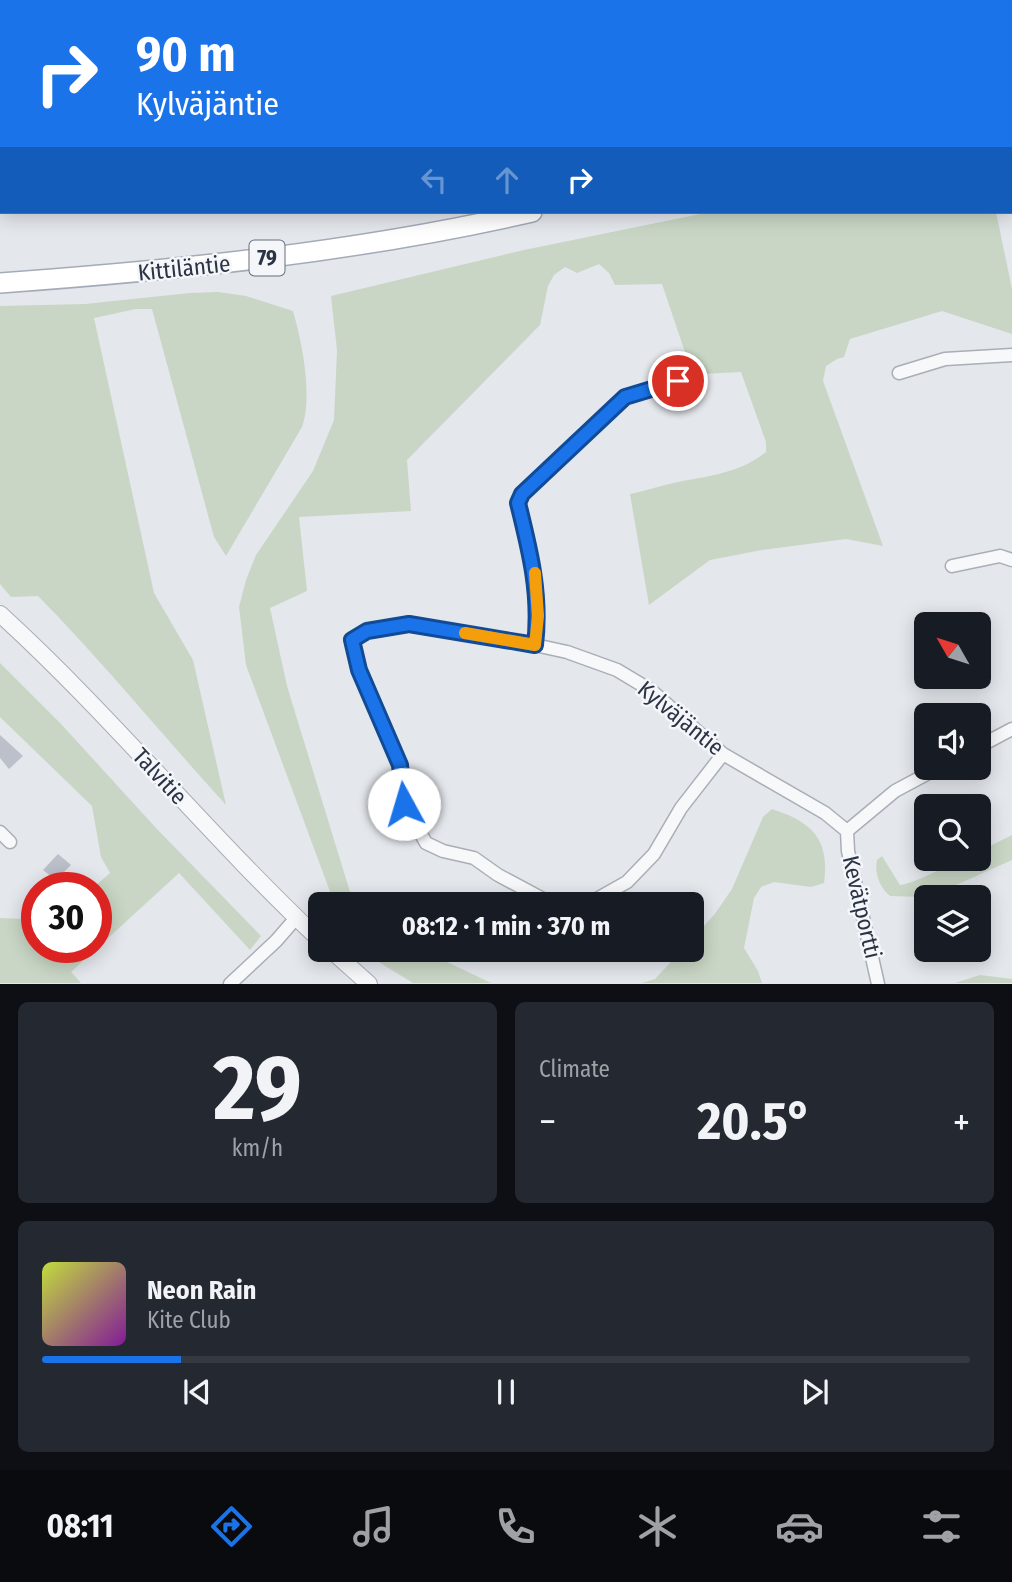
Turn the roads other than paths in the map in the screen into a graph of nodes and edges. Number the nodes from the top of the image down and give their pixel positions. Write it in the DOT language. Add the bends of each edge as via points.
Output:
graph roads {
  1 [pos="522,214"];
  2 [pos="0,283"];
  3 [pos="1012,355"];
  4 [pos="899,373"];
  5 [pos="678,381"];
  6 [pos="1012,560"];
  7 [pos="952,566"];
  8 [pos="0,614"];
  9 [pos="535,645"];
  10 [pos="1012,729"];
  11 [pos="991,740"];
  12 [pos="723,754"];
  13 [pos="915,780"];
  14 [pos="848,831"];
  15 [pos="0,832"];
  16 [pos="10,842"];
  17 [pos="296,918"];
  18 [pos="308,929"];
  19 [pos="344,962"];
  20 [pos="230,984"];
  21 [pos="369,984"];
  22 [pos="878,984"];
  1 -- 2 [label="main road, Kittiläntie / 79" via="271,258"];
  3 -- 4 [label="street" via="945,359"];
  5 -- 9 [label="street" via="625,397 522,494 518,503 535,569"];
  6 -- 7 [label="street" via="1000,556"];
  8 -- 17 [label="street, Talvitie" via="96,707"];
  9 -- 12 [label="street, Kylväjäntie" via="617,670 652,691"];
  9 -- 12 [label="street, Kylväjäntie" via="409,624 367,631 352,640 359,670 400,765 404,804 426,843 474,858 545,900 589,904 626,882 654,854 681,808"];
  10 -- 11 [label="street"];
  12 -- 14 [label="street, Kylväjäntie"];
  13 -- 14 [label="street"];
  14 -- 22 [label="street, Kevätportti" via="848,851"];
  15 -- 16 [label="street"];
  17 -- 18 [label="street, Talvitie"];
  17 -- 20 [label="street"];
  19 -- 21 [label="street"];
}
